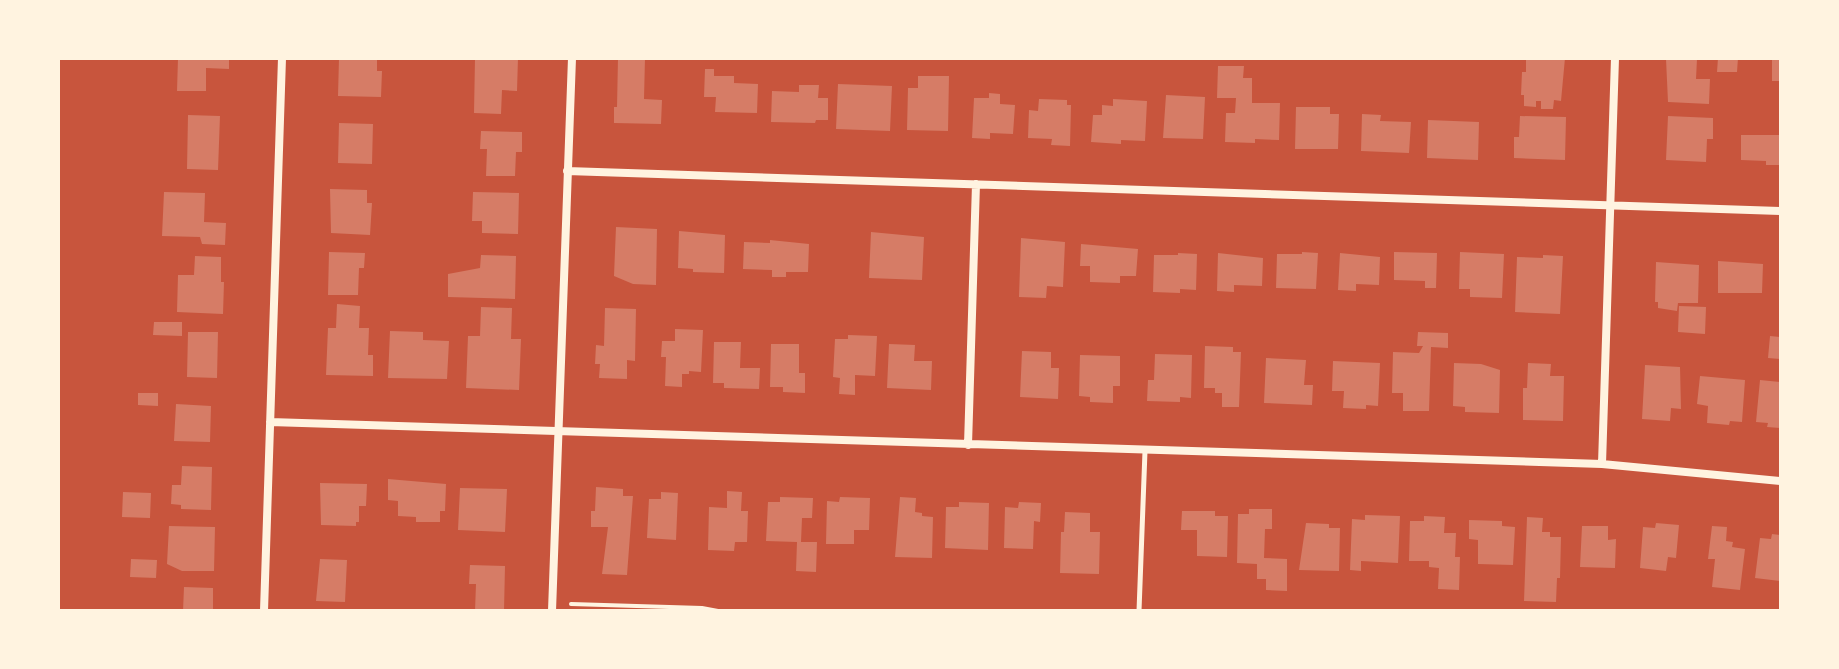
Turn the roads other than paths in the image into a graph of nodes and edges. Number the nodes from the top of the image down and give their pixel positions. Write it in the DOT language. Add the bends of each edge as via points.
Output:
graph roads {
  1 [pos="282,58"];
  2 [pos="572,58"];
  3 [pos="1615,58"];
  4 [pos="567,171"];
  5 [pos="976,184"];
  6 [pos="1610,205"];
  7 [pos="1781,211"];
  8 [pos="270,422"];
  9 [pos="558,431"];
  10 [pos="968,445"];
  11 [pos="1145,451"];
  12 [pos="1602,464"];
  13 [pos="1781,481"];
  14 [pos="264,611"];
  15 [pos="552,611"];
  16 [pos="1139,611"];
  1 -- 8 [label="street"];
  2 -- 4 [label="street"];
  3 -- 6 [label="street"];
  4 -- 5 [label="street"];
  4 -- 9 [label="street"];
  5 -- 6 [label="street"];
  5 -- 10 [label="street"];
  6 -- 7 [label="street"];
  6 -- 12 [label="street"];
  8 -- 9 [label="street"];
  8 -- 14 [label="street"];
  9 -- 10 [label="street"];
  9 -- 15 [label="street"];
  10 -- 11 [label="street"];
  11 -- 12 [label="street"];
  11 -- 16 [label="lane"];
  12 -- 13 [label="street"];
}
